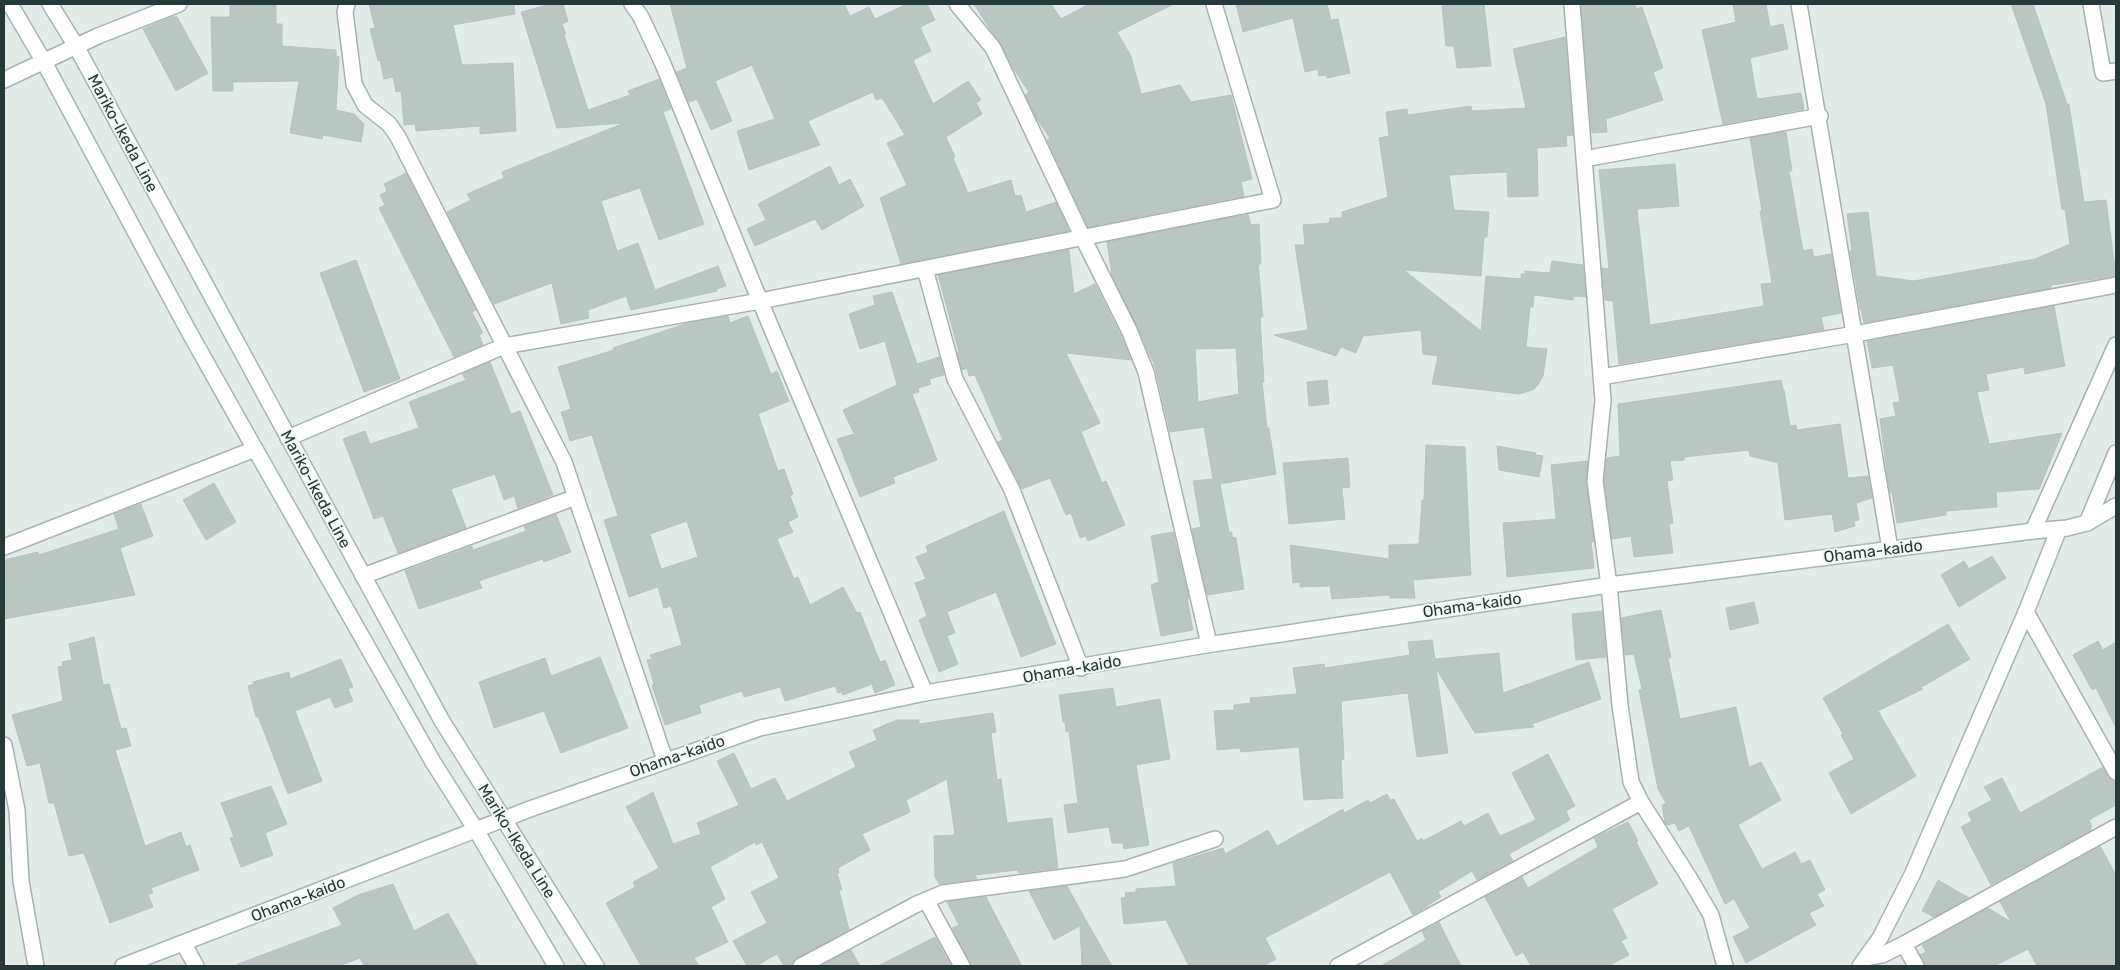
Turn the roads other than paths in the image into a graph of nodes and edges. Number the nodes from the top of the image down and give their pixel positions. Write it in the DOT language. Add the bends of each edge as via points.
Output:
graph roads {
  1 [pos="10,4"];
  2 [pos="50,4"];
  3 [pos="179,4"];
  4 [pos="347,4"];
  5 [pos="632,4"];
  6 [pos="957,4"];
  7 [pos="1214,4"];
  8 [pos="1572,4"];
  9 [pos="1799,4"];
  10 [pos="2091,4"];
  11 [pos="76,46"];
  12 [pos="44,62"];
  13 [pos="2116,71"];
  14 [pos="4,80"];
  15 [pos="1820,116"];
  16 [pos="1584,159"];
  17 [pos="1083,238"];
  18 [pos="925,269"];
  19 [pos="2116,285"];
  20 [pos="760,301"];
  21 [pos="1855,334"];
  22 [pos="2116,345"];
  23 [pos="504,346"];
  24 [pos="1601,378"];
  25 [pos="288,438"];
  26 [pos="255,449"];
  27 [pos="2116,453"];
  28 [pos="576,496"];
  29 [pos="2116,506"];
  30 [pos="2087,523"];
  31 [pos="2059,529"];
  32 [pos="2033,531"];
  33 [pos="4,547"];
  34 [pos="1890,549"];
  35 [pos="363,576"];
  36 [pos="1609,585"];
  37 [pos="2026,612"];
  38 [pos="1209,644"];
  39 [pos="1081,668"];
  40 [pos="925,693"];
  41 [pos="4,745"];
  42 [pos="665,760"];
  43 [pos="2116,772"];
  44 [pos="1640,802"];
  45 [pos="503,819"];
  46 [pos="2116,827"];
  47 [pos="476,830"];
  48 [pos="1215,839"];
  49 [pos="926,900"];
  50 [pos="184,944"];
  51 [pos="1904,944"];
  52 [pos="1863,962"];
  53 [pos="36,966"];
  54 [pos="123,966"];
  55 [pos="196,966"];
  56 [pos="556,966"];
  57 [pos="596,966"];
  58 [pos="801,966"];
  59 [pos="962,966"];
  60 [pos="1338,966"];
  61 [pos="1725,966"];
  62 [pos="1916,966"];
  1 -- 12 [label="street, Mariko-Ikeda Line"];
  2 -- 11 [label="street, Mariko-Ikeda Line"];
  3 -- 11 [label="street"];
  4 -- 23 [label="street" via="345,12 354,84 365,105 389,124 398,137"];
  5 -- 20 [label="street" via="663,64"];
  6 -- 17 [label="street" via="993,48"];
  7 -- 17 [label="street" via="1273,200"];
  8 -- 16 [label="street"];
  9 -- 15 [label="street"];
  10 -- 13 [label="street" via="2103,73"];
  11 -- 12 [label="street"];
  11 -- 25 [label="street, Mariko-Ikeda Line"];
  12 -- 14 [label="street"];
  12 -- 26 [label="street, Mariko-Ikeda Line"];
  15 -- 16 [label="street"];
  15 -- 21 [label="street"];
  16 -- 24 [label="street"];
  17 -- 18 [label="street"];
  17 -- 38 [label="street" via="1146,372"];
  18 -- 20 [label="street"];
  18 -- 39 [label="street" via="955,378 1012,490"];
  19 -- 21 [label="street"];
  20 -- 23 [label="street"];
  20 -- 40 [label="street"];
  21 -- 24 [label="street"];
  21 -- 34 [label="street"];
  22 -- 32 [label="street"];
  23 -- 25 [label="street"];
  23 -- 28 [label="street" via="564,462"];
  24 -- 36 [label="street" via="1603,400 1595,481"];
  25 -- 35 [label="street, Mariko-Ikeda Line"];
  26 -- 33 [label="street"];
  26 -- 47 [label="street, Mariko-Ikeda Line" via="433,762"];
  27 -- 30 [label="street"];
  28 -- 35 [label="street"];
  28 -- 42 [label="street"];
  29 -- 30 [label="street, Ohama-kaido"];
  30 -- 31 [label="street, Ohama-kaido"];
  31 -- 32 [label="street, Ohama-kaido"];
  31 -- 37 [label="street"];
  32 -- 34 [label="street, Ohama-kaido"];
  34 -- 36 [label="street, Ohama-kaido"];
  35 -- 45 [label="street, Mariko-Ikeda Line" via="442,721"];
  36 -- 38 [label="street, Ohama-kaido"];
  36 -- 44 [label="street" via="1625,743 1631,782"];
  37 -- 43 [label="street"];
  37 -- 52 [label="street" via="1903,893 1880,938"];
  38 -- 39 [label="street, Ohama-kaido"];
  39 -- 40 [label="street, Ohama-kaido"];
  40 -- 42 [label="street, Ohama-kaido" via="760,728"];
  41 -- 53 [label="street" via="17,810 21,881"];
  42 -- 45 [label="street, Ohama-kaido"];
  44 -- 60 [label="street"];
  44 -- 61 [label="street" via="1711,915"];
  45 -- 47 [label="street, Ohama-kaido"];
  45 -- 57 [label="street, Mariko-Ikeda Line"];
  46 -- 51 [label="street"];
  47 -- 50 [label="street, Ohama-kaido"];
  47 -- 56 [label="street, Mariko-Ikeda Line"];
  48 -- 49 [label="street" via="1125,869 943,892"];
  49 -- 58 [label="street"];
  49 -- 59 [label="street"];
  50 -- 54 [label="street, Ohama-kaido"];
  50 -- 55 [label="street"];
  51 -- 52 [label="street"];
  51 -- 62 [label="street"];
}
